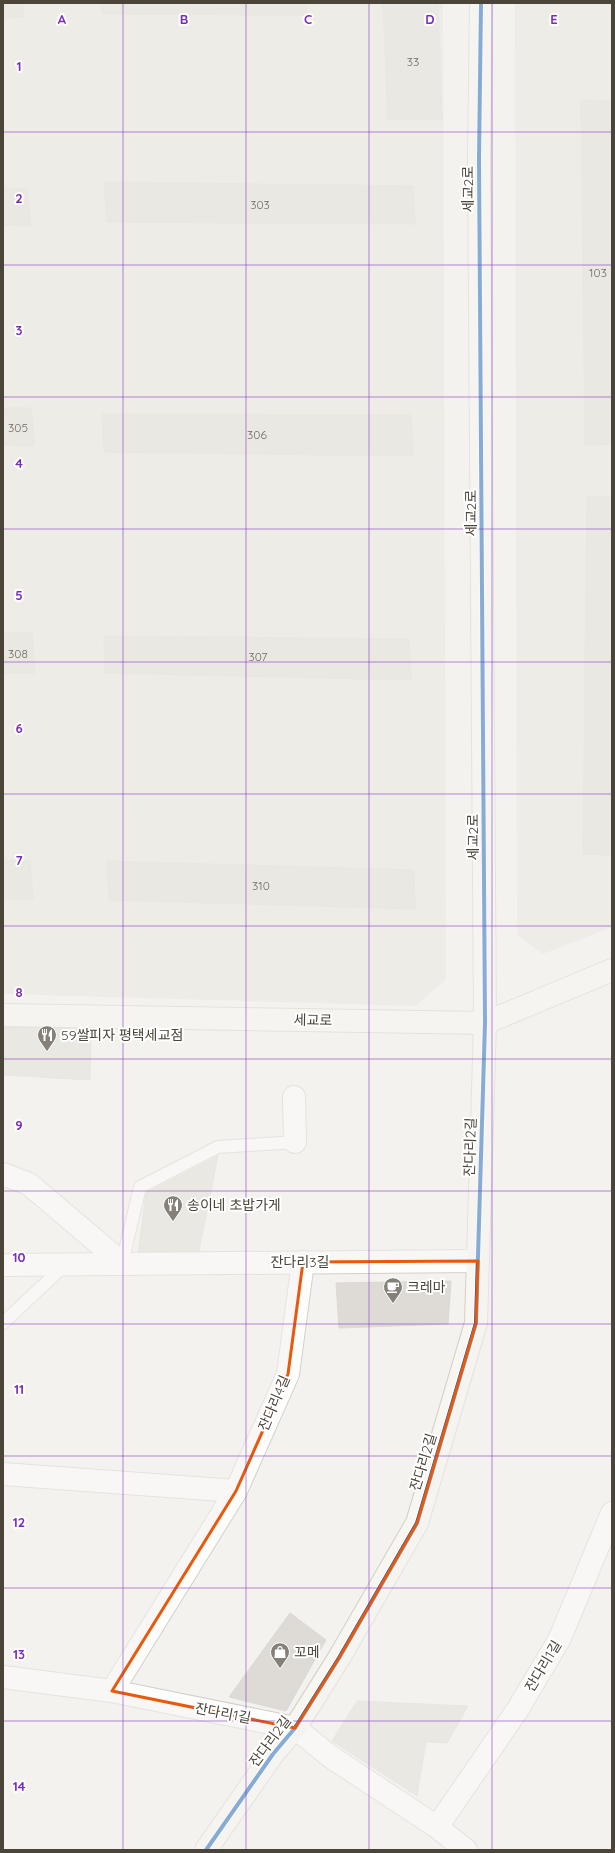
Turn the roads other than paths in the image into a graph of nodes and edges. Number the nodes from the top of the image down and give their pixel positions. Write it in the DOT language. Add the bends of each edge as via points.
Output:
graph roads {
  1 [pos="480,3"];
  2 [pos="612,970"];
  3 [pos="3,1015"];
  4 [pos="485,1023"];
  5 [pos="294,1097"];
  6 [pos="296,1142"];
  7 [pos="3,1174"];
  8 [pos="478,1261"];
  9 [pos="303,1262"];
  10 [pos="122,1263"];
  11 [pos="66,1264"];
  12 [pos="3,1265"];
  13 [pos="3,1323"];
  14 [pos="3,1474"];
  15 [pos="236,1491"];
  16 [pos="612,1513"];
  17 [pos="3,1677"];
  18 [pos="112,1691"];
  19 [pos="295,1728"];
  20 [pos="437,1827"];
  21 [pos="206,1850"];
  22 [pos="466,1850"];
  1 -- 4 [label="street, 세교2로"];
  2 -- 4 [label="street, 세교로"];
  3 -- 4 [label="street, 세교로"];
  4 -- 8 [label="street, 잔다리2길"];
  5 -- 6 [label="street"];
  6 -- 10 [label="lane" via="218,1147 140,1187"];
  7 -- 10 [label="street" via="29,1184"];
  8 -- 9 [label="street, 잔다리3길"];
  8 -- 19 [label="street, 잔다리2길" via="476,1324 416,1523 339,1658"];
  9 -- 10 [label="street, 잔다리3길"];
  9 -- 15 [label="street, 잔다리4길" via="288,1374"];
  10 -- 11 [label="street, 잔다리3길"];
  11 -- 12 [label="street, 잔다리3길"];
  11 -- 13 [label="lane"];
  14 -- 15 [label="street"];
  15 -- 18 [label="street, 잔다리4길"];
  16 -- 20 [label="street, 잔다리1길" via="560,1638 518,1708"];
  17 -- 18 [label="street, 잔다리1길"];
  18 -- 19 [label="street, 잔다리1길"];
  19 -- 20 [label="street, 잔다리1길" via="331,1757"];
  19 -- 21 [label="street, 잔다리2길" via="272,1754"];
  20 -- 22 [label="street, 잔다리1길"];
}
